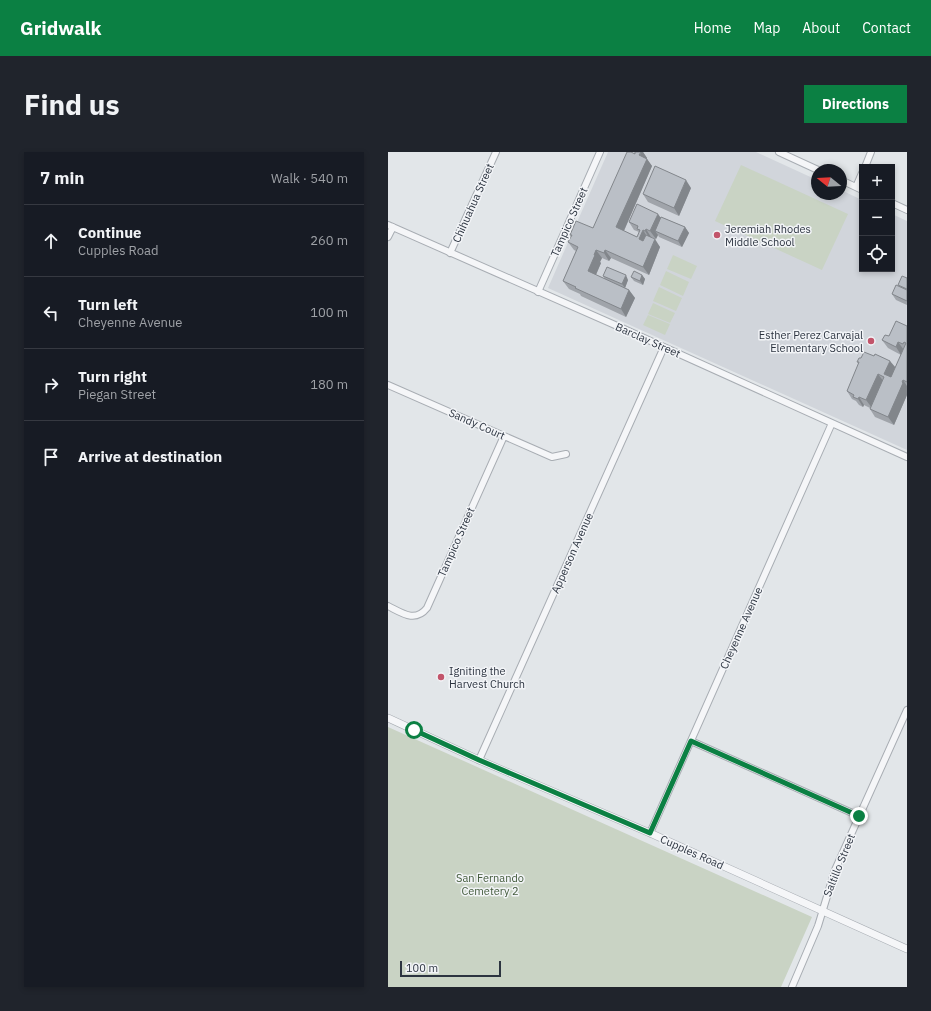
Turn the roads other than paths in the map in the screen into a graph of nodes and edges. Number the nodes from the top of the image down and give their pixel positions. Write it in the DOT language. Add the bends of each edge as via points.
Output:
graph roads {
  1 [pos="496,152"];
  2 [pos="600,152"];
  3 [pos="780,152"];
  4 [pos="871,152"];
  5 [pos="866,164"];
  6 [pos="811,167"];
  7 [pos="847,183"];
  8 [pos="859,188"];
  9 [pos="895,204"];
  10 [pos="907,210"];
  11 [pos="391,226"];
  12 [pos="388,237"];
  13 [pos="450,253"];
  14 [pos="538,292"];
  15 [pos="664,347"];
  16 [pos="388,385"];
  17 [pos="832,423"];
  18 [pos="504,436"];
  19 [pos="566,454"];
  20 [pos="907,457"];
  21 [pos="388,606"];
  22 [pos="907,710"];
  23 [pos="388,718"];
  24 [pos="691,741"];
  25 [pos="479,760"];
  26 [pos="859,816"];
  27 [pos="650,833"];
  28 [pos="822,910"];
  29 [pos="907,949"];
  30 [pos="792,987"];
  1 -- 13 [label="street, Chihuahua Street"];
  2 -- 14 [label="street, Tampico Street"];
  3 -- 6 [label="street"];
  4 -- 5 [label="street"];
  7 -- 8 [label="street"];
  9 -- 10 [label="street"];
  11 -- 12 [label="street"];
  11 -- 13 [label="street, Barclay Street"];
  13 -- 14 [label="street, Barclay Street"];
  14 -- 15 [label="street, Barclay Street"];
  15 -- 17 [label="street, Barclay Street"];
  15 -- 25 [label="street, Apperson Avenue"];
  16 -- 18 [label="street, Sandy Court"];
  17 -- 20 [label="street, Barclay Street"];
  17 -- 24 [label="street, Cheyenne Avenue"];
  18 -- 19 [label="street, Sandy Court" via="552,457"];
  18 -- 21 [label="street, Tampico Street" via="427,608 414,616"];
  22 -- 26 [label="street, Saltillo Street"];
  23 -- 25 [label="street, Cupples Road"];
  24 -- 26 [label="street"];
  24 -- 27 [label="street, Cheyenne Avenue"];
  25 -- 27 [label="street, Cupples Road"];
  26 -- 28 [label="street, Saltillo Street" via="835,870"];
  27 -- 28 [label="street, Cupples Road"];
  28 -- 29 [label="street, Cupples Road"];
  28 -- 30 [label="street, Saltillo Street" via="811,944"];
}
